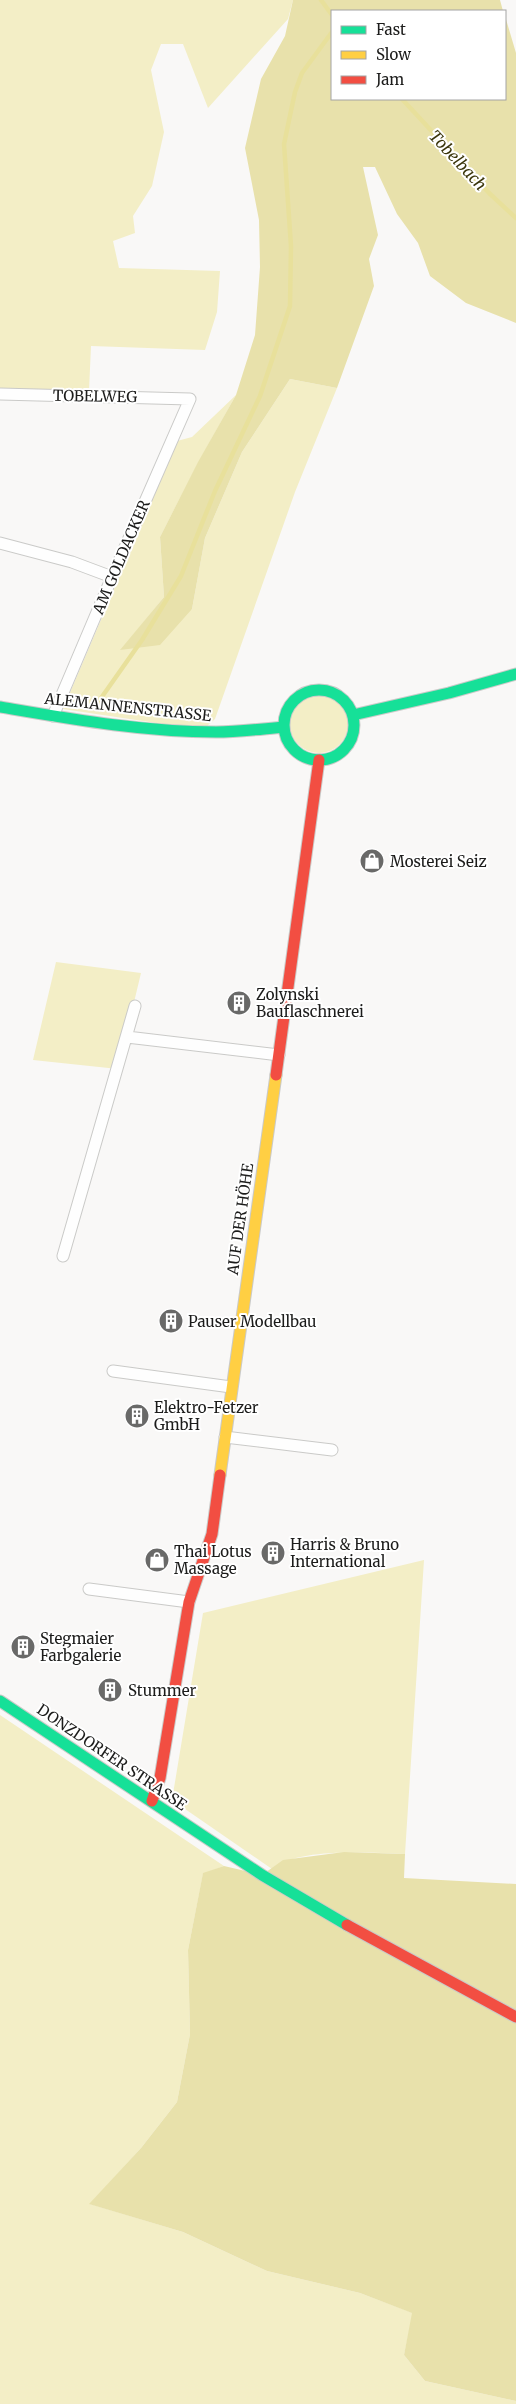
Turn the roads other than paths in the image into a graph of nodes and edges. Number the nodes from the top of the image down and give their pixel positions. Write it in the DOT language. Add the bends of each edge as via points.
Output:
graph roads {
  1 [pos="0,394"];
  2 [pos="190,399"];
  3 [pos="0,543"];
  4 [pos="112,576"];
  5 [pos="516,674"];
  6 [pos="0,707"];
  7 [pos="353,715"];
  8 [pos="53,716"];
  9 [pos="284,726"];
  10 [pos="319,760"];
  11 [pos="135,1006"];
  12 [pos="127,1036"];
  13 [pos="279,1055"];
  14 [pos="63,1256"];
  15 [pos="113,1371"];
  16 [pos="231,1387"];
  17 [pos="225,1437"];
  18 [pos="332,1450"];
  19 [pos="89,1589"];
  20 [pos="189,1602"];
  21 [pos="0,1701"];
  22 [pos="152,1801"];
  23 [pos="516,2017"];
  1 -- 2 [label="street, TOBELWEG"];
  2 -- 4 [label="street, AM GOLDACKER"];
  3 -- 4 [label="street"];
  4 -- 8 [label="street, AM GOLDACKER"];
  5 -- 7 [label="street"];
  6 -- 8 [label="street, ALEMANNENSTRASSE"];
  7 -- 9 [label="street" via="342,697 328,690 314,689 289,705"];
  7 -- 10 [label="street" via="354,732 347,746 335,756"];
  8 -- 9 [label="street, ALEMANNENSTRASSE" via="168,730"];
  9 -- 10 [label="street" via="292,748 304,757"];
  10 -- 13 [label="street, AUF DER HÖHE"];
  11 -- 12 [label="street"];
  12 -- 13 [label="street"];
  12 -- 14 [label="street"];
  13 -- 16 [label="street, AUF DER HÖHE"];
  15 -- 16 [label="street"];
  16 -- 17 [label="street, AUF DER HÖHE"];
  17 -- 18 [label="street"];
  17 -- 20 [label="street, AUF DER HÖHE" via="212,1534"];
  19 -- 20 [label="street"];
  20 -- 22 [label="street, AUF DER HÖHE" via="160,1778"];
  21 -- 22 [label="street, DONZDORFER STRASSE"];
  22 -- 23 [label="street, DONZDORFER STRASSE" via="322,1912"];
}
